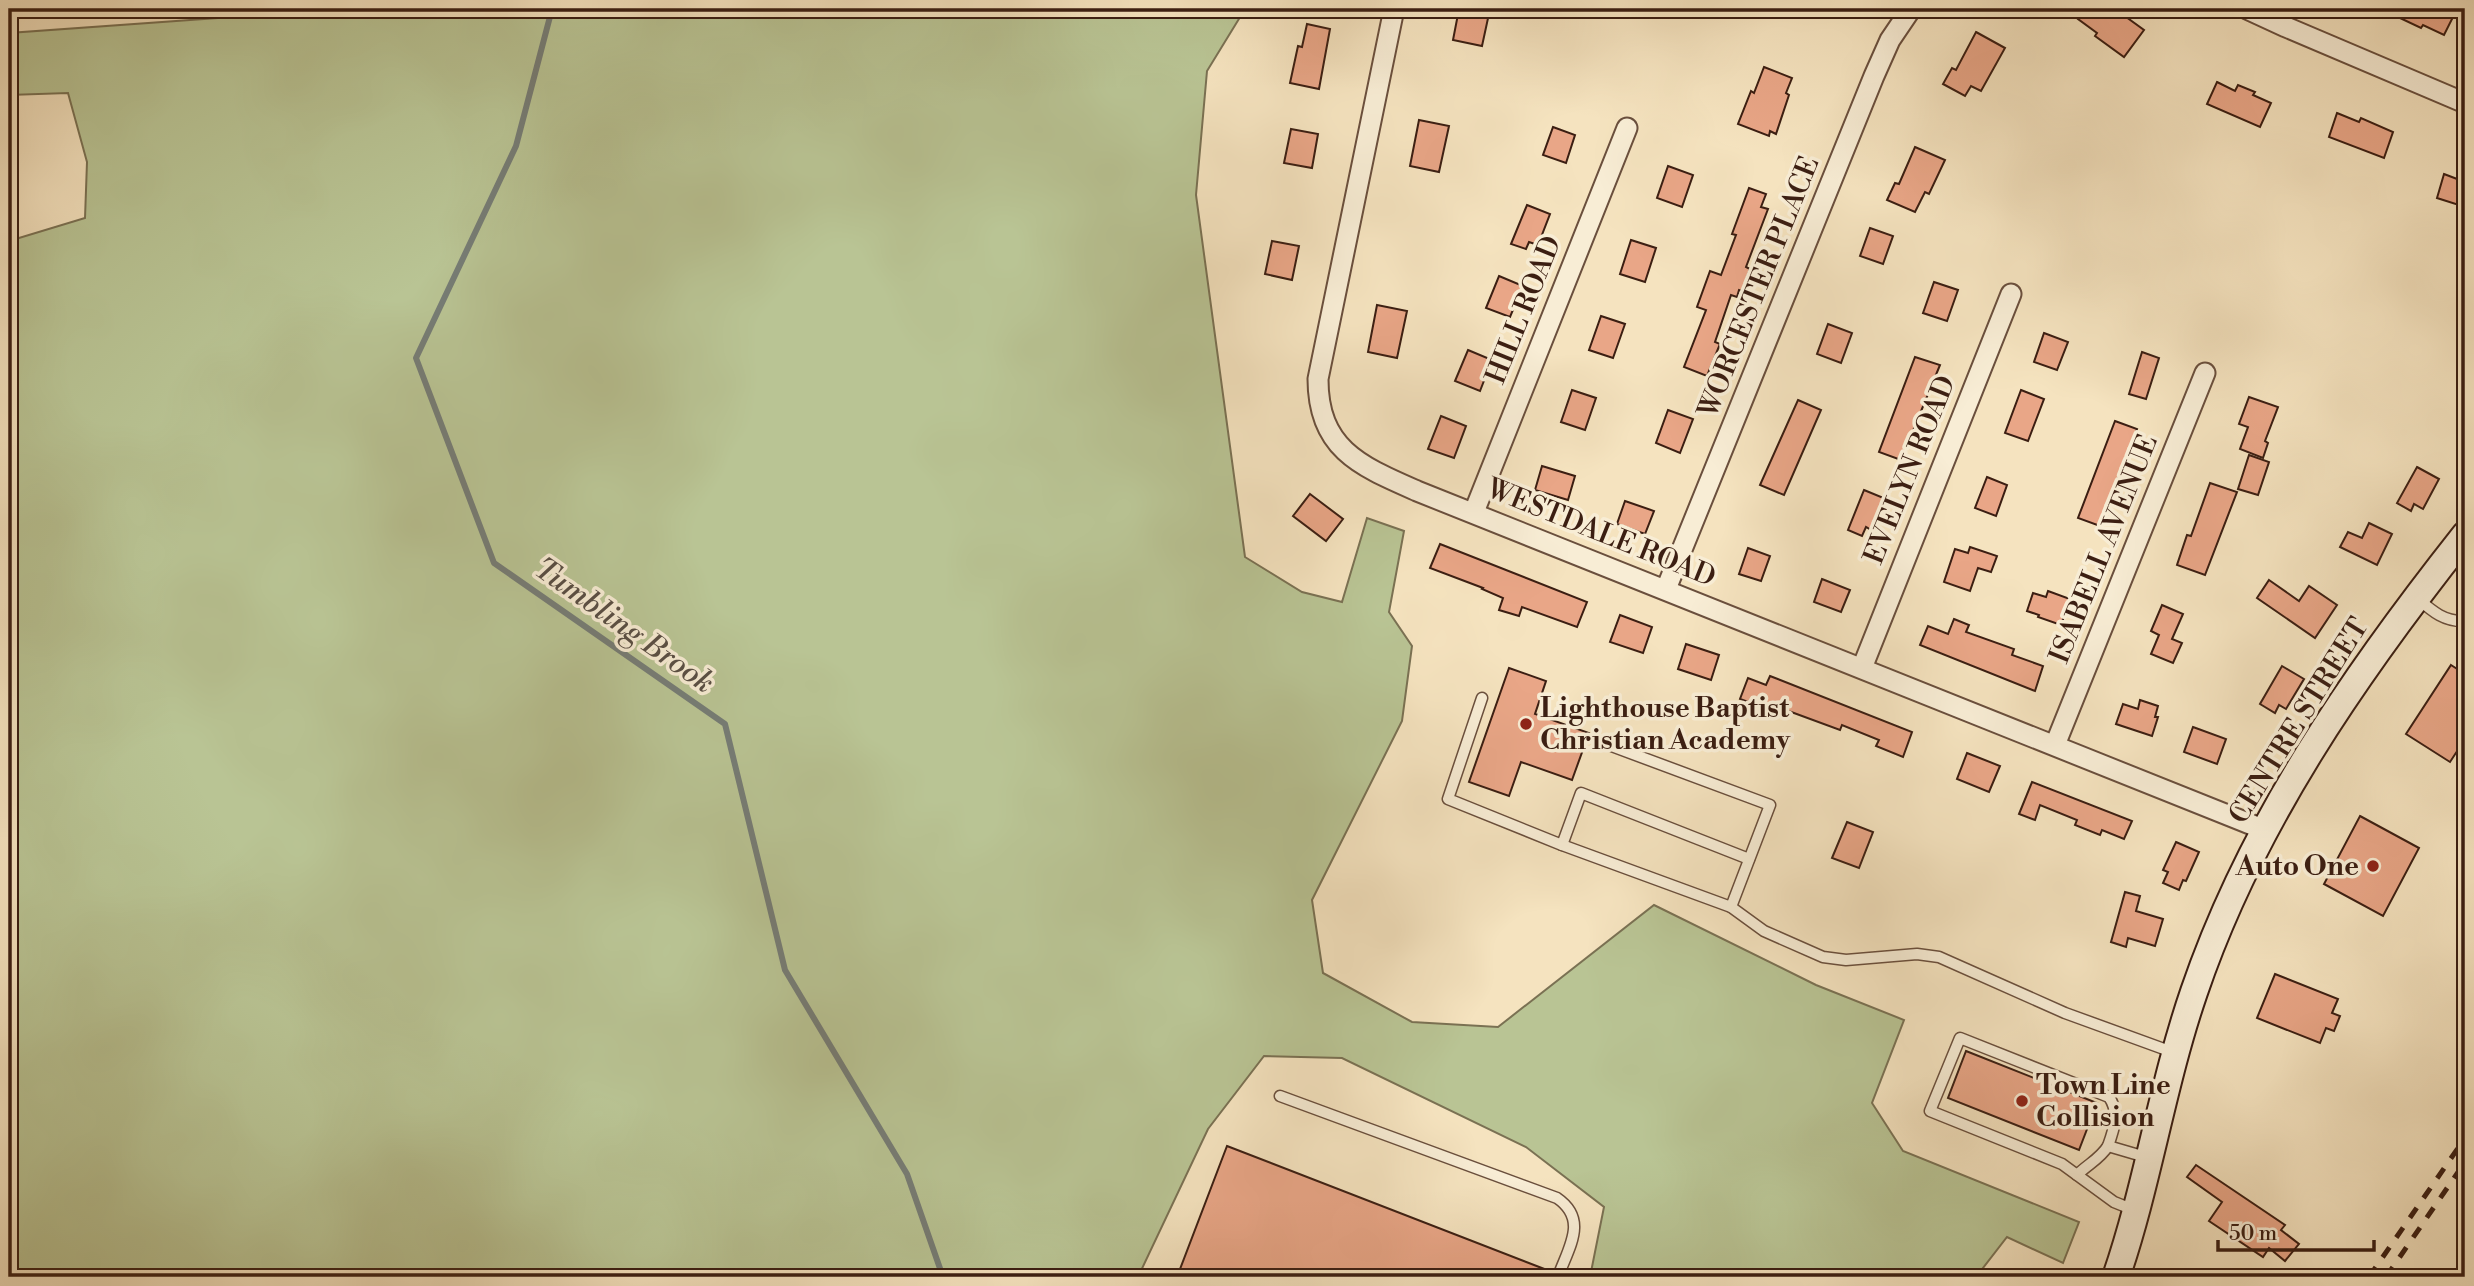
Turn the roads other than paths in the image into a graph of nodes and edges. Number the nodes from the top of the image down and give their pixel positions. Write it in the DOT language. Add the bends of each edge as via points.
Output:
graph roads {
  1 [pos="1394,9"];
  2 [pos="1911,9"];
  3 [pos="2247,9"];
  4 [pos="2465,103"];
  5 [pos="1626,128"];
  6 [pos="2011,294"];
  7 [pos="2204,373"];
  8 [pos="1474,512"];
  9 [pos="2465,535"];
  10 [pos="1666,589"];
  11 [pos="2417,597"];
  12 [pos="2465,621"];
  13 [pos="1862,668"];
  14 [pos="1482,698"];
  15 [pos="1598,741"];
  16 [pos="2055,745"];
  17 [pos="2265,830"];
  18 [pos="1562,845"];
  19 [pos="1749,859"];
  20 [pos="1731,907"];
  21 [pos="2175,1053"];
  22 [pos="1280,1096"];
  23 [pos="2108,1146"];
  24 [pos="2150,1158"];
  25 [pos="2077,1175"];
  26 [pos="2136,1211"];
  27 [pos="1558,1277"];
  28 [pos="2116,1277"];
  1 -- 8 [label="street, WESTDALE ROAD" via="1321,358 1320,403 1333,438 1357,463"];
  2 -- 10 [label="street, WORCESTER PLACE" via="1874,76"];
  3 -- 4 [label="street"];
  5 -- 8 [label="street, HILL ROAD"];
  6 -- 13 [label="street, EVELYN ROAD"];
  7 -- 16 [label="street, ISABELL AVENUE"];
  8 -- 10 [label="street, WESTDALE ROAD"];
  9 -- 11 [label="main road, CENTRE STREET"];
  10 -- 13 [label="street, WESTDALE ROAD"];
  11 -- 12 [label="lane" via="2438,616"];
  11 -- 17 [label="main road, CENTRE STREET" via="2351,687"];
  13 -- 16 [label="street, WESTDALE ROAD"];
  14 -- 18 [label="lane" via="1448,799"];
  15 -- 19 [label="lane" via="1770,805"];
  16 -- 17 [label="street, WESTDALE ROAD"];
  17 -- 21 [label="main road, CENTRE STREET" via="2214,939"];
  18 -- 19 [label="lane" via="1581,793"];
  18 -- 20 [label="lane"];
  19 -- 20 [label="lane"];
  20 -- 21 [label="lane" via="1764,931 1823,957 1939,957 2065,1013"];
  21 -- 24 [label="main road, CENTRE STREET"];
  22 -- 27 [label="lane" via="1557,1198 1572,1213 1575,1224"];
  23 -- 24 [label="lane"];
  23 -- 25 [label="lane" via="2101,1158"];
  23 -- 25 [label="lane" via="2115,1124 2109,1097 1960,1038 1930,1111 2062,1164"];
  24 -- 26 [label="main road, CENTRE STREET"];
  25 -- 26 [label="lane" via="2114,1202"];
  26 -- 28 [label="main road, CENTRE STREET"];
}
